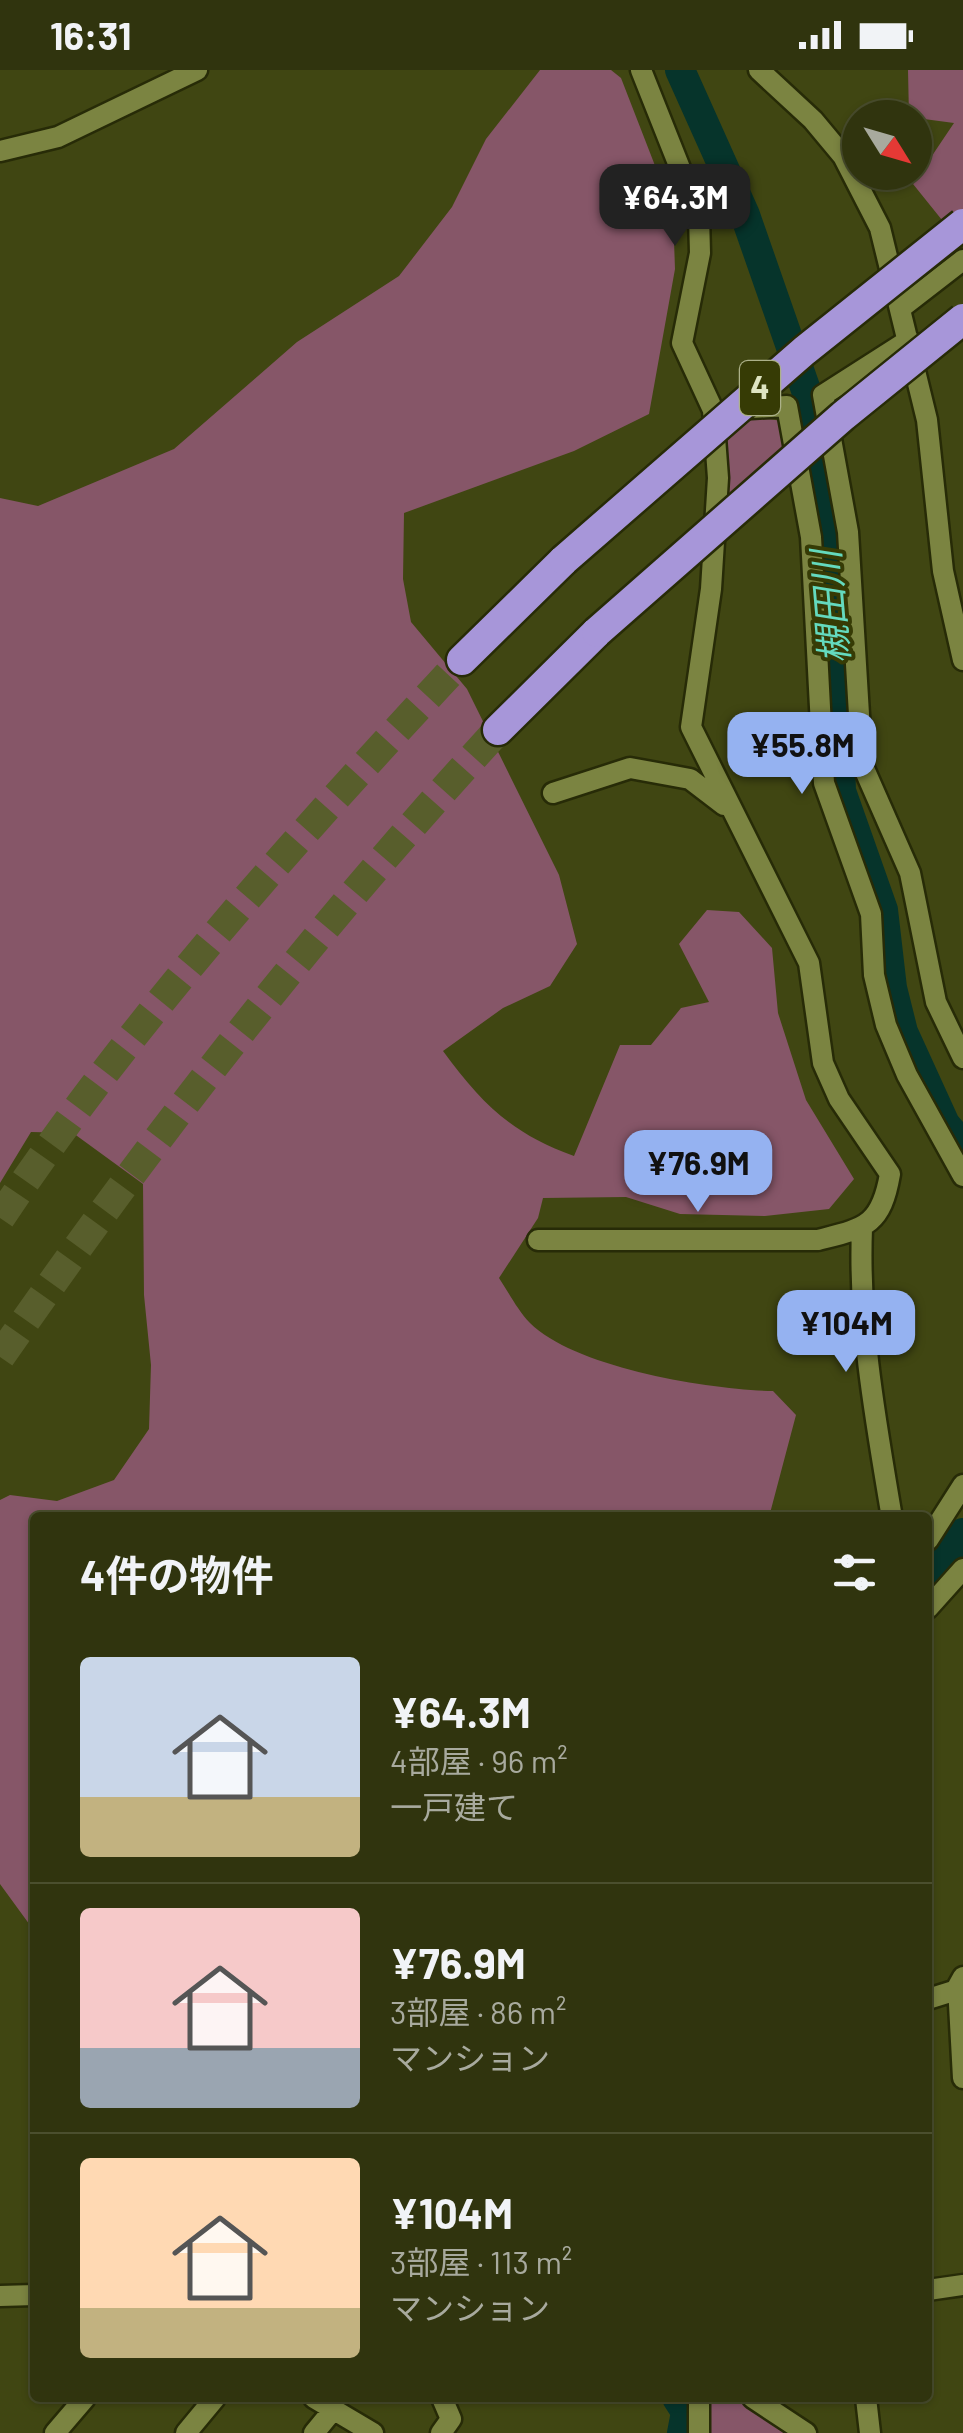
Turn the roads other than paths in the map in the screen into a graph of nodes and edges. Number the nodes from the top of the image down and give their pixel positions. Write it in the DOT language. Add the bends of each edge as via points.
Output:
graph roads {
  1 [pos="197,70"];
  2 [pos="641,70"];
  3 [pos="759,70"];
  4 [pos="0,151"];
  5 [pos="963,224"];
  6 [pos="963,260"];
  7 [pos="902,307"];
  8 [pos="963,318"];
  9 [pos="909,340"];
  10 [pos="823,395"];
  11 [pos="787,406"];
  12 [pos="713,410"];
  13 [pos="462,660"];
  14 [pos="963,660"];
  15 [pos="498,730"];
  16 [pos="553,793"];
  17 [pos="730,809"];
  18 [pos="963,1058"];
  19 [pos="963,1176"];
  20 [pos="862,1228"];
  21 [pos="538,1240"];
  22 [pos="963,1485"];
  23 [pos="891,1512"];
  24 [pos="932,1534"];
  25 [pos="963,1568"];
  26 [pos="934,1584"];
  27 [pos="961,1984"];
  28 [pos="932,1997"];
  29 [pos="963,2078"];
  30 [pos="963,2285"];
  31 [pos="932,2289"];
  32 [pos="30,2295"];
  33 [pos="0,2296"];
  34 [pos="82,2402"];
  35 [pos="212,2402"];
  36 [pos="320,2402"];
  37 [pos="444,2402"];
  38 [pos="699,2402"];
  39 [pos="759,2402"];
  40 [pos="866,2402"];
  41 [pos="333,2410"];
  42 [pos="56,2433"];
  43 [pos="186,2433"];
  44 [pos="314,2433"];
  45 [pos="373,2433"];
  46 [pos="441,2433"];
  47 [pos="699,2433"];
  48 [pos="806,2433"];
  49 [pos="870,2433"];
  1 -- 4 [label="street" via="58,138"];
  2 -- 12 [label="street" via="699,216 700,253 682,343"];
  3 -- 7 [label="street" via="843,156 880,228"];
  5 -- 13 [label="highway, 4, bridge" via="564,560"];
  6 -- 7 [label="street"];
  7 -- 9 [label="street"];
  8 -- 15 [label="highway, 4, bridge" via="800,452 597,632"];
  9 -- 10 [label="street"];
  9 -- 14 [label="street"];
  10 -- 11 [label="street"];
  10 -- 18 [label="street" via="848,532 862,764 910,873 936,1002"];
  11 -- 12 [label="street"];
  11 -- 19 [label="street" via="811,537 824,783 870,914 886,1025"];
  12 -- 17 [label="street" via="718,478 712,588 691,726"];
  16 -- 17 [label="street" via="630,768 690,779"];
  17 -- 20 [label="street" via="809,963 824,1063 839,1099 890,1174 878,1216"];
  20 -- 21 [label="street" via="818,1240"];
  20 -- 23 [label="street" via="860,1274"];
  22 -- 24 [label="street"];
  25 -- 26 [label="street"];
  27 -- 28 [label="street"];
  27 -- 29 [label="street"];
  30 -- 31 [label="street"];
  32 -- 33 [label="street"];
  34 -- 42 [label="street"];
  35 -- 43 [label="street"];
  36 -- 41 [label="street"];
  37 -- 46 [label="street" via="451,2418"];
  38 -- 47 [label="street"];
  39 -- 48 [label="street"];
  40 -- 49 [label="street"];
  41 -- 44 [label="street"];
  41 -- 45 [label="street"];
}
